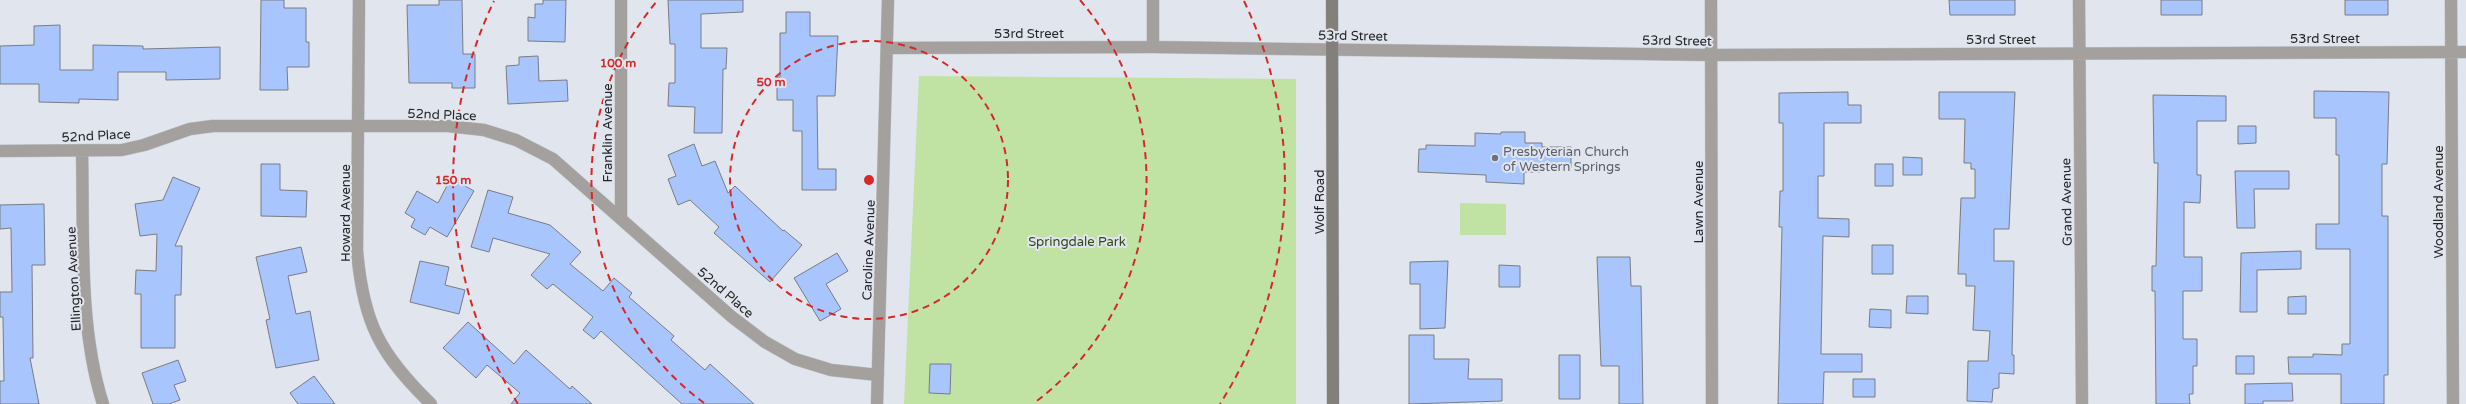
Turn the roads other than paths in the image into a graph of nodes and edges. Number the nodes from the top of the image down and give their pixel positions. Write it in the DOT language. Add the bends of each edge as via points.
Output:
graph roads {
  1 [pos="359,0"];
  2 [pos="621,0"];
  3 [pos="888,0"];
  4 [pos="1153,0"];
  5 [pos="1332,0"];
  6 [pos="1711,0"];
  7 [pos="2079,0"];
  8 [pos="2451,0"];
  9 [pos="1153,47"];
  10 [pos="887,48"];
  11 [pos="1332,49"];
  12 [pos="2451,52"];
  13 [pos="2466,52"];
  14 [pos="2079,53"];
  15 [pos="1711,55"];
  16 [pos="360,127"];
  17 [pos="0,151"];
  18 [pos="82,151"];
  19 [pos="621,218"];
  20 [pos="878,375"];
  21 [pos="103,404"];
  22 [pos="431,404"];
  23 [pos="877,404"];
  24 [pos="1333,404"];
  25 [pos="1712,404"];
  26 [pos="2082,404"];
  27 [pos="2453,404"];
  1 -- 16 [label="street, Howard Avenue"];
  2 -- 19 [label="street, Franklin Avenue"];
  3 -- 10 [label="street, Caroline Avenue"];
  4 -- 9 [label="street"];
  5 -- 11 [label="main road, Wolf Road"];
  6 -- 15 [label="street, Lawn Avenue"];
  7 -- 14 [label="street, Grand Avenue"];
  8 -- 12 [label="street, Woodland Avenue"];
  9 -- 10 [label="street, 53rd Street"];
  9 -- 11 [label="street, 53rd Street"];
  10 -- 20 [label="street, Caroline Avenue"];
  11 -- 15 [label="street, 53rd Street"];
  11 -- 24 [label="main road, Wolf Road"];
  12 -- 13 [label="street, 53rd Street"];
  12 -- 14 [label="street, 53rd Street"];
  12 -- 27 [label="street, Woodland Avenue"];
  14 -- 15 [label="street, 53rd Street"];
  14 -- 26 [label="street, Grand Avenue"];
  15 -- 25 [label="street, Lawn Avenue"];
  16 -- 18 [label="street, 52nd Place" via="213,126 190,129 144,146 122,150"];
  16 -- 19 [label="street, 52nd Place" via="448,126 484,130 516,140 553,159"];
  16 -- 22 [label="street, Howard Avenue" via="360,286 370,323 383,349 405,378"];
  17 -- 18 [label="street, 52nd Place"];
  18 -- 21 [label="street, Ellington Avenue" via="88,330"];
  19 -- 20 [label="street, 52nd Place" via="732,318 765,342 795,358 831,370"];
  20 -- 23 [label="street, Caroline Avenue"];
}
